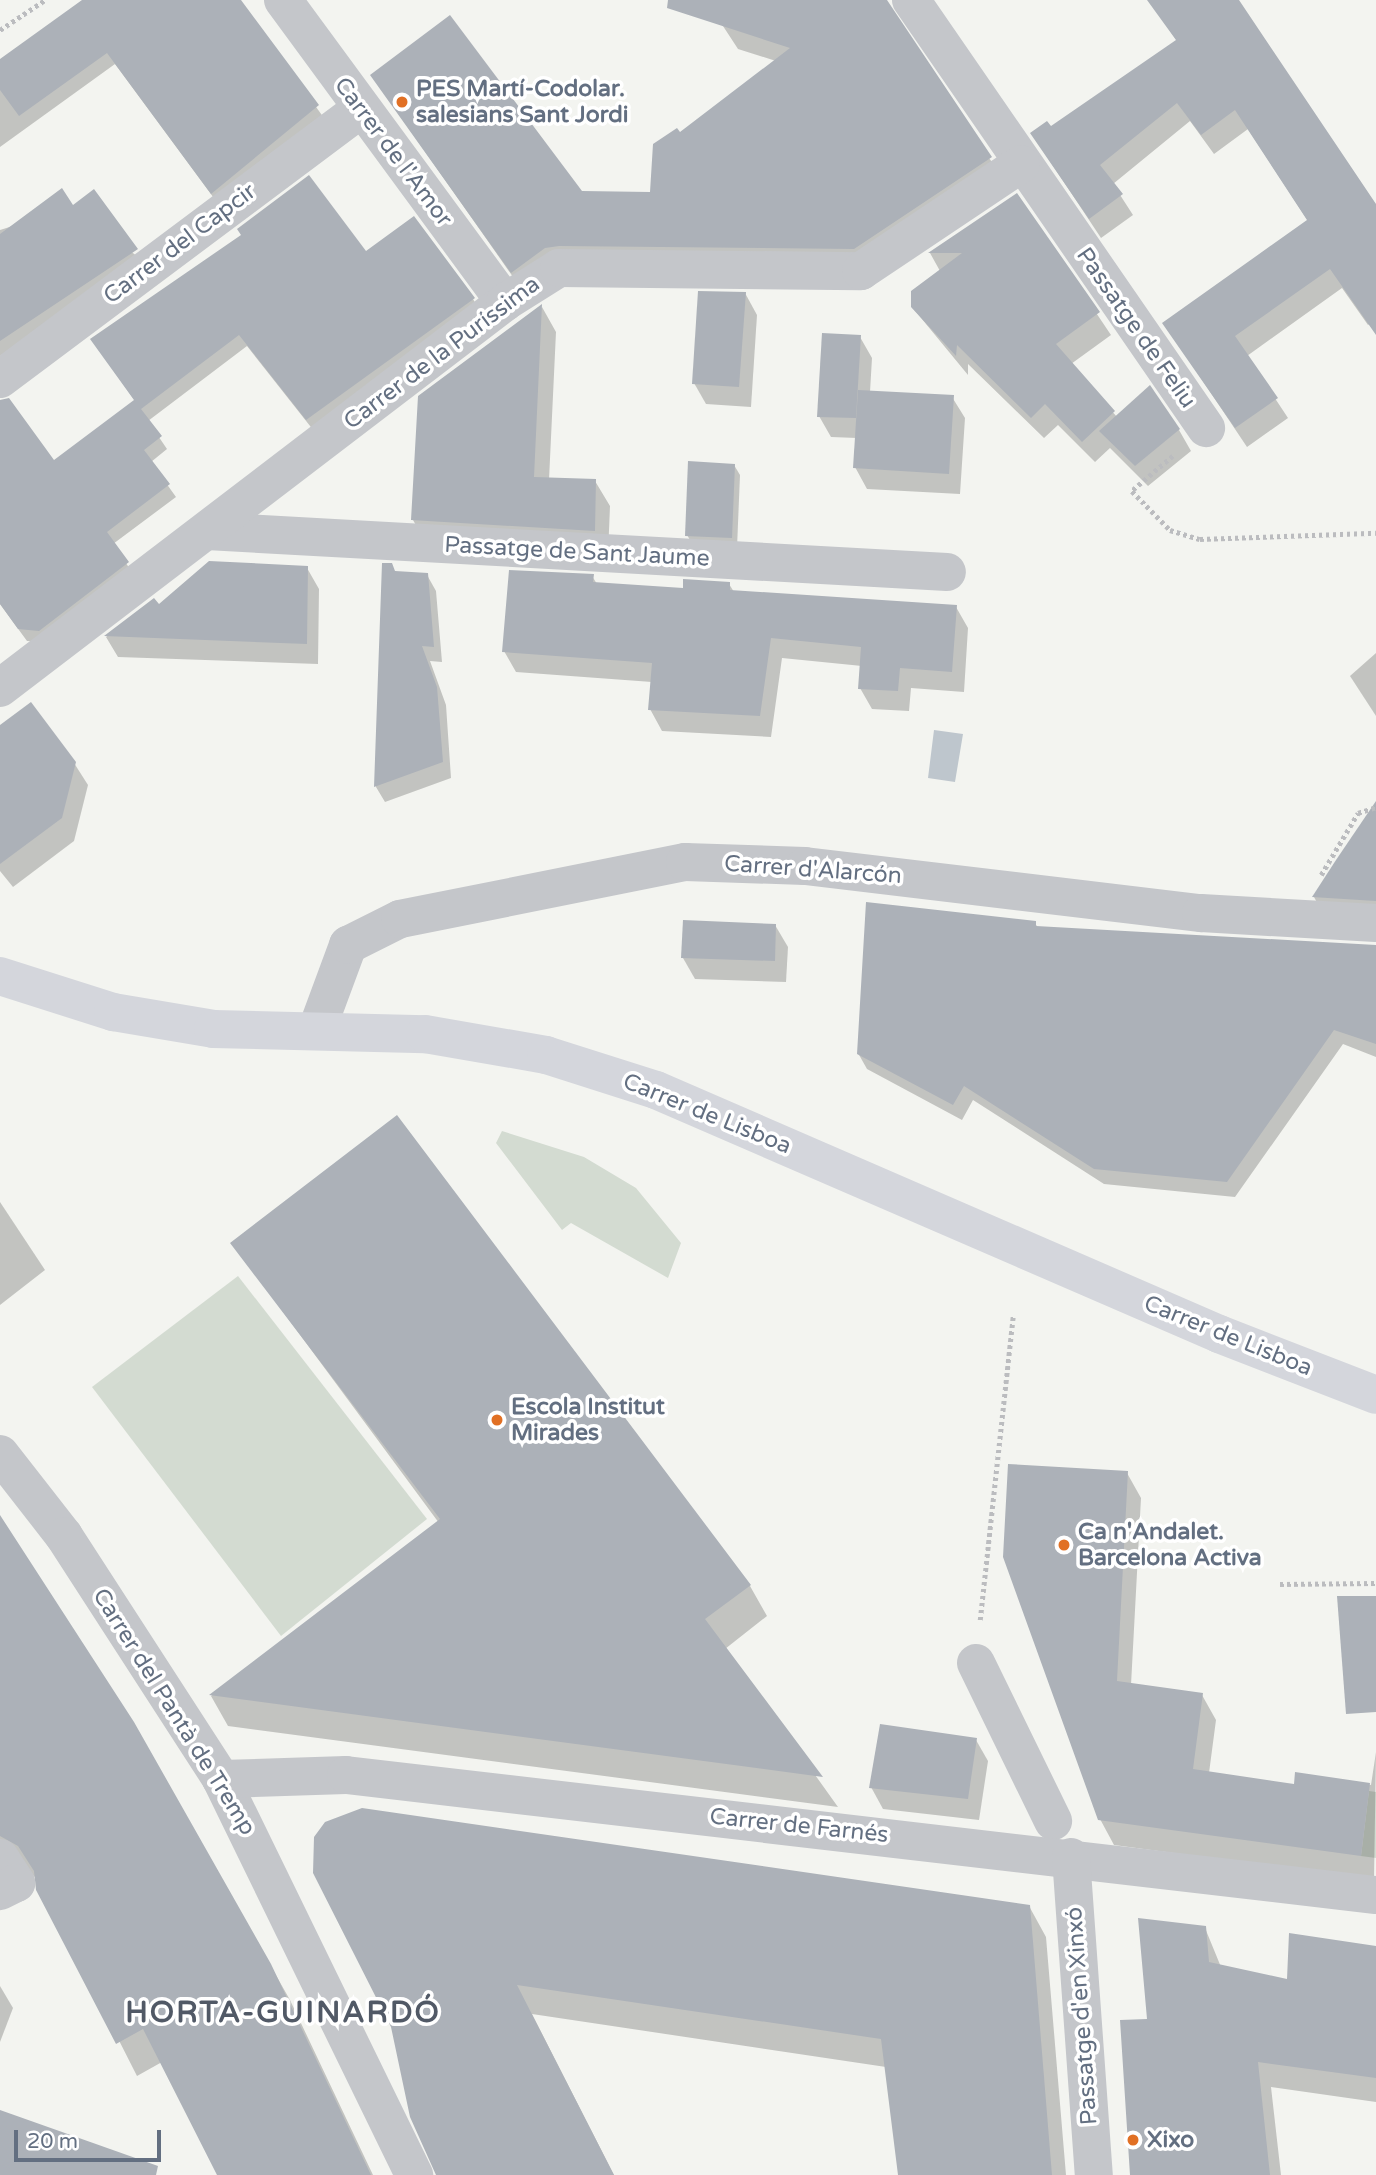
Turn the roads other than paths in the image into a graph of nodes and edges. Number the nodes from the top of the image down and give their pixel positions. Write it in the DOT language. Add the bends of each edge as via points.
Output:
graph roads {
  1 [pos="283,0"];
  2 [pos="911,0"];
  3 [pos="360,110"];
  4 [pos="1021,164"];
  5 [pos="505,302"];
  6 [pos="0,379"];
  7 [pos="1206,428"];
  8 [pos="207,531"];
  9 [pos="947,572"];
  10 [pos="0,688"];
  11 [pos="1376,923"];
  12 [pos="0,976"];
  13 [pos="317,1029"];
  14 [pos="1376,1395"];
  15 [pos="0,1454"];
  16 [pos="976,1662"];
  17 [pos="221,1779"];
  18 [pos="1054,1821"];
  19 [pos="1071,1857"];
  20 [pos="0,1858"];
  21 [pos="0,1891"];
  22 [pos="1376,1895"];
  23 [pos="414,2175"];
  24 [pos="1094,2175"];
  1 -- 3 [label="street, Carrer de l'Amor"];
  2 -- 4 [label="street, Passatge de Feliu"];
  3 -- 5 [label="street, Carrer de l'Amor"];
  3 -- 6 [label="street, Carrer del Capcir"];
  4 -- 5 [label="street, Carrer de la Puríssima" via="861,271 559,268"];
  4 -- 7 [label="street, Passatge de Feliu"];
  5 -- 8 [label="street, Carrer de la Puríssima"];
  8 -- 9 [label="street, Passatge de Sant Jaume"];
  8 -- 10 [label="street, Carrer de la Puríssima"];
  11 -- 13 [label="street, Carrer d'Alarcón" via="1296,919 806,866 685,862 400,919 348,945"];
  12 -- 13 [label="street, Carrer de Lisboa" via="113,1012 213,1029"];
  13 -- 14 [label="street, Carrer de Lisboa" via="425,1034 546,1055 656,1090 1207,1329"];
  15 -- 17 [label="street, Carrer del Pantà de Tremp" via="64,1536"];
  16 -- 18 [label="street"];
  17 -- 19 [label="street, Carrer de Farnés" via="346,1775"];
  17 -- 23 [label="street, Carrer del Pantà de Tremp"];
  19 -- 22 [label="street, Carrer de Farnés"];
  19 -- 24 [label="street, Passatge d'en Xinxó"];
  20 -- 21 [label="street" via="16,1883"];
}
